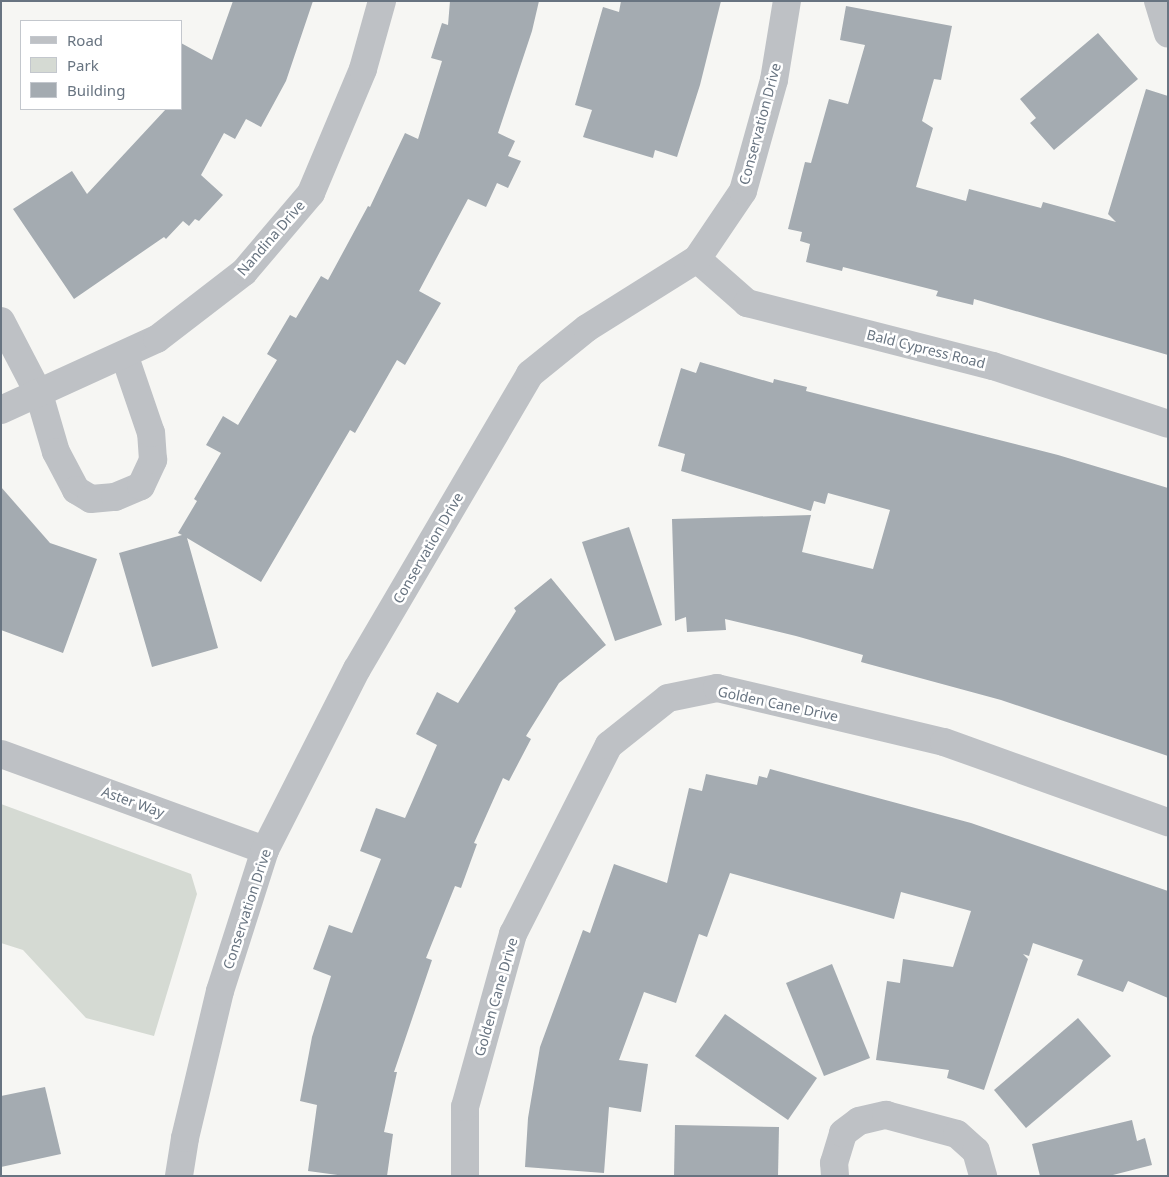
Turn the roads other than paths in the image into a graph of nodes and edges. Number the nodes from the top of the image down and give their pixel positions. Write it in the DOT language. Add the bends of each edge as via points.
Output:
graph roads {
  1 [pos="382,1"];
  2 [pos="787,1"];
  3 [pos="1158,1"];
  4 [pos="1168,34"];
  5 [pos="696,259"];
  6 [pos="1,321"];
  7 [pos="124,354"];
  8 [pos="39,394"];
  9 [pos="1,410"];
  10 [pos="1168,424"];
  11 [pos="1,754"];
  12 [pos="1168,822"];
  13 [pos="265,850"];
  14 [pos="179,1176"];
  15 [pos="465,1176"];
  16 [pos="835,1176"];
  17 [pos="983,1176"];
  1 -- 7 [label="street, Nandina Drive" via="363,69 311,193 244,272 157,339"];
  2 -- 5 [label="street, Conservation Drive" via="774,80 743,191"];
  3 -- 4 [label="street" via="1163,28"];
  5 -- 10 [label="street, Bald Cypress Road" via="746,303 993,366"];
  5 -- 13 [label="street, Conservation Drive" via="587,328 530,374 358,669"];
  6 -- 8 [label="street"];
  7 -- 8 [label="street, Nandina Drive"];
  7 -- 8 [label="street" via="151,433 152,460 141,486 115,497 91,499 76,490 56,452"];
  8 -- 9 [label="street, Nandina Drive"];
  11 -- 13 [label="street, Aster Way"];
  12 -- 15 [label="street, Golden Cane Drive" via="944,742 718,688 668,698 609,745 513,934 464,1108"];
  13 -- 14 [label="street, Conservation Drive" via="220,991"];
  16 -- 17 [label="street" via="834,1163 843,1133 858,1121 886,1116 957,1134 976,1151"];
}
